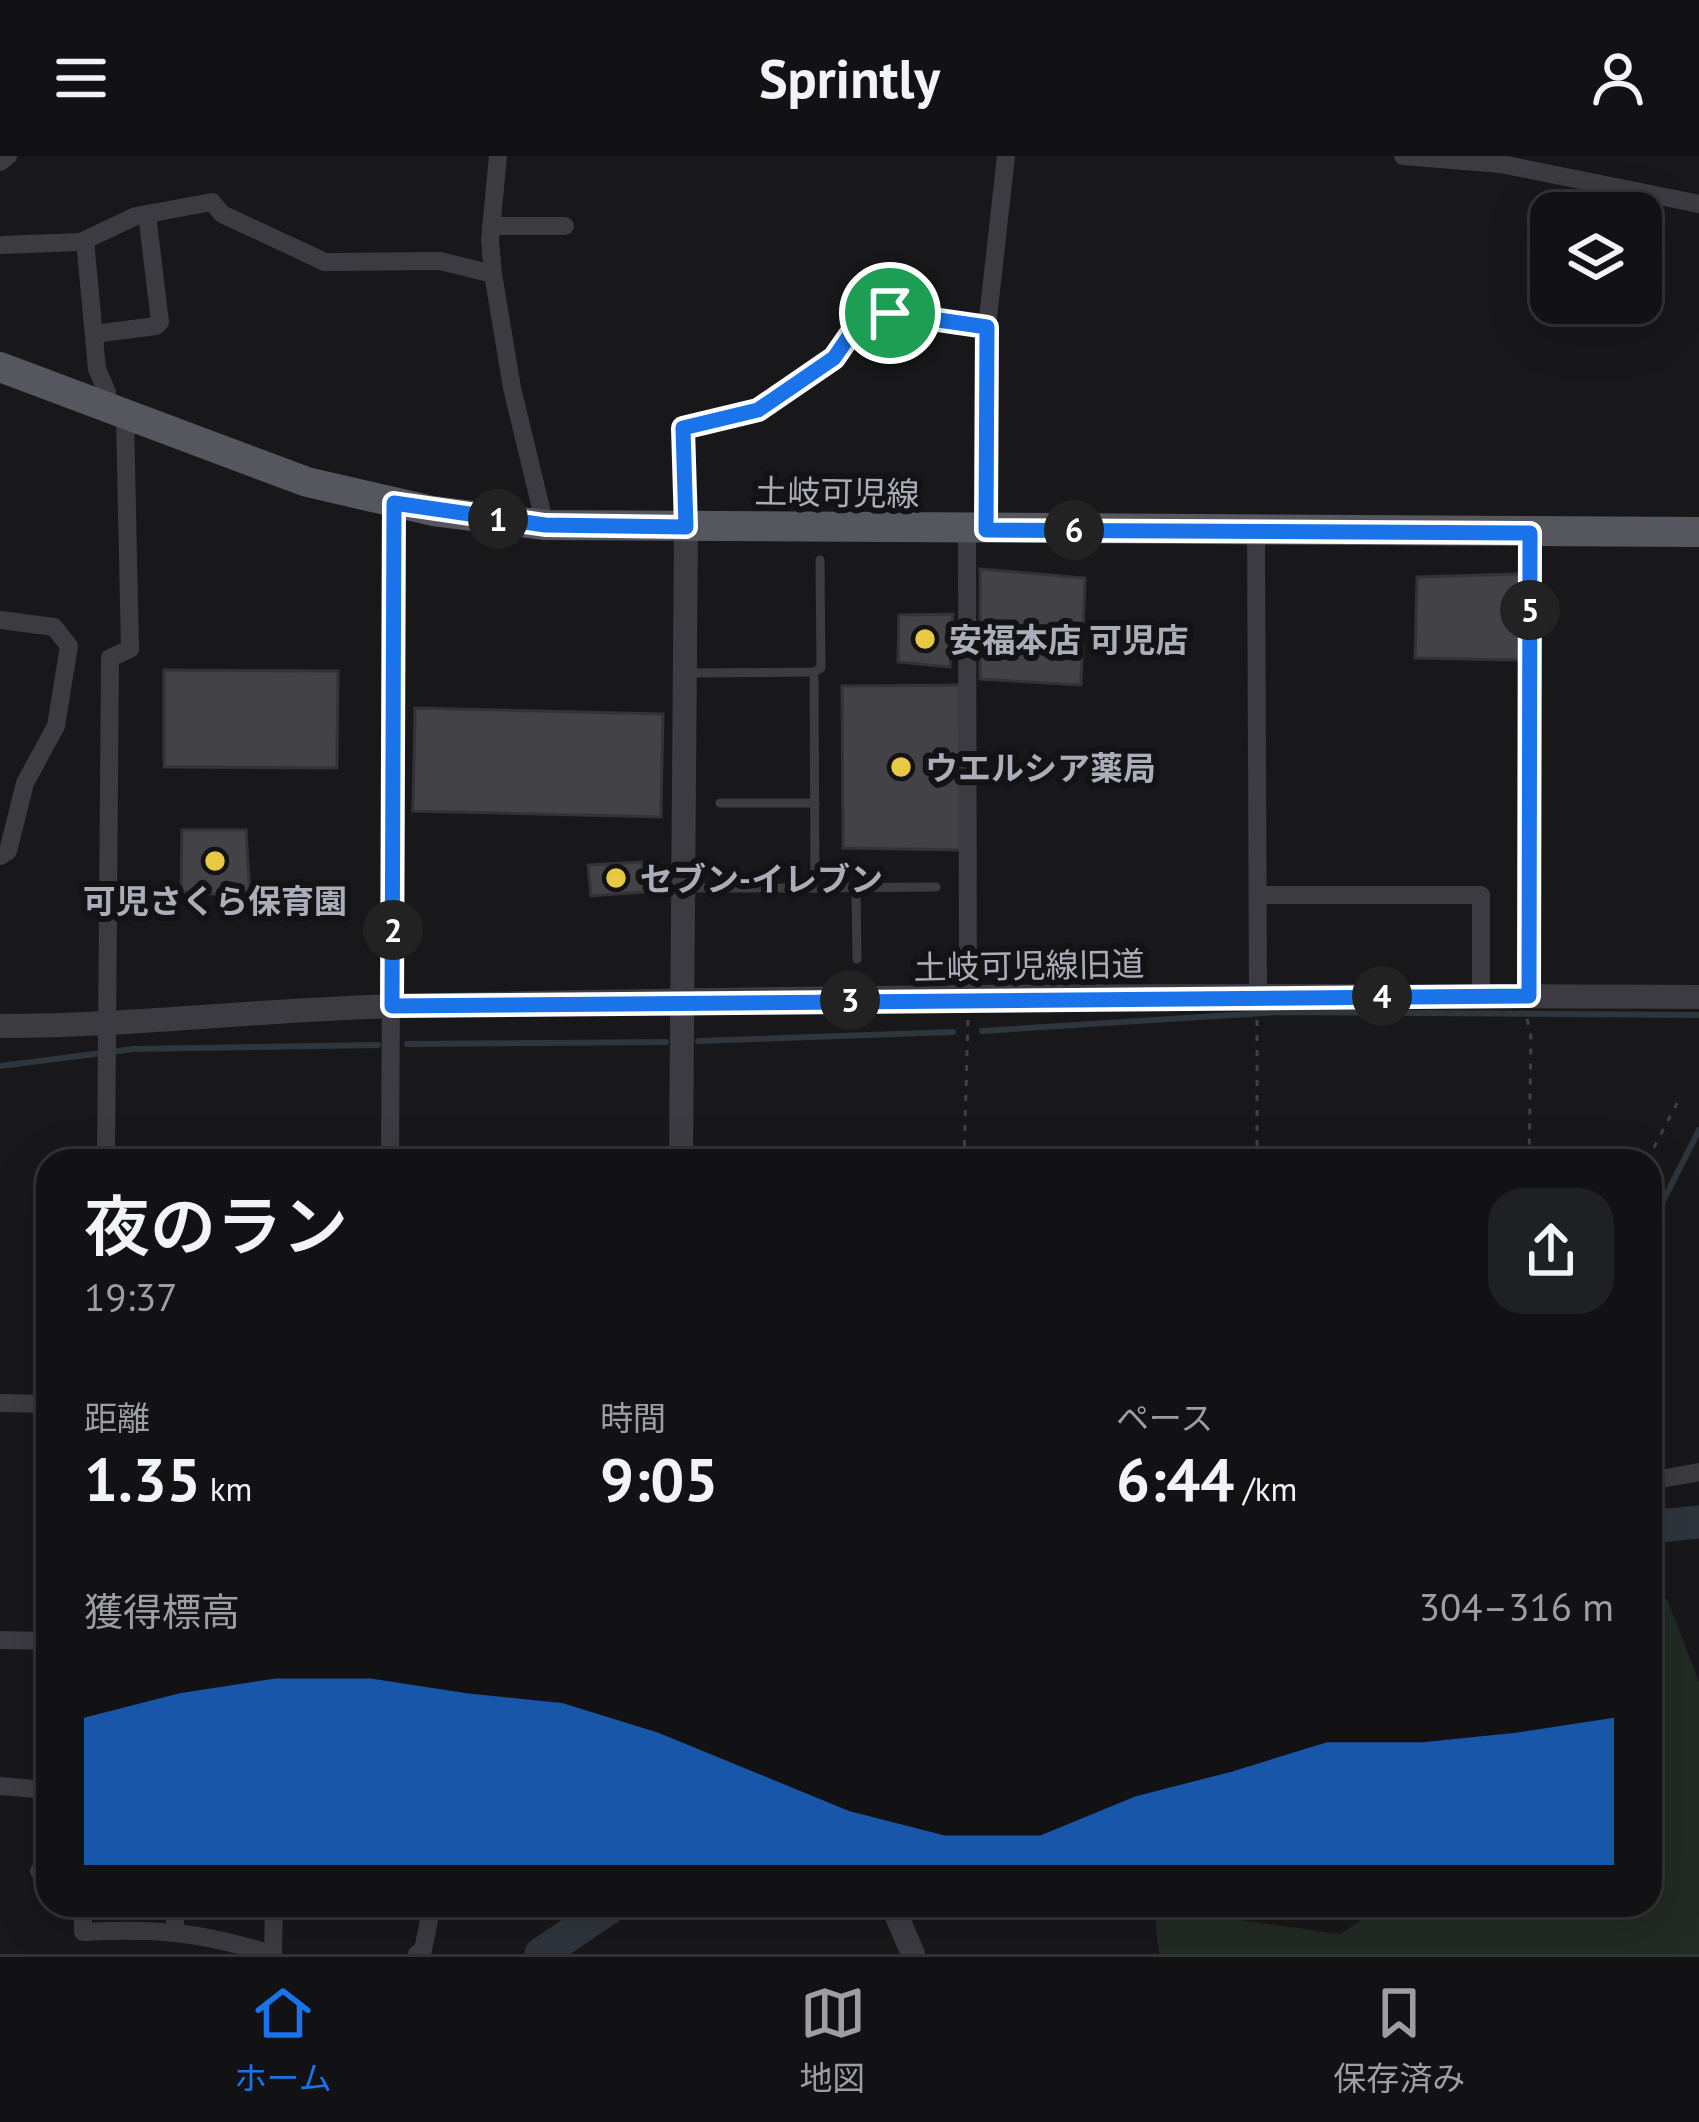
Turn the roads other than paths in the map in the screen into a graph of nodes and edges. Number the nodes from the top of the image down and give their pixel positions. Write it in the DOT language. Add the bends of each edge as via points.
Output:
graph roads {
  1 [pos="8,156"];
  2 [pos="498,156"];
  3 [pos="1006,156"];
  4 [pos="1403,156"];
  5 [pos="0,162"];
  6 [pos="1699,204"];
  7 [pos="147,214"];
  8 [pos="491,226"];
  9 [pos="565,226"];
  10 [pos="85,240"];
  11 [pos="0,245"];
  12 [pos="493,274"];
  13 [pos="987,327"];
  14 [pos="94,334"];
  15 [pos="0,367"];
  16 [pos="113,412"];
  17 [pos="394,503"];
  18 [pos="545,525"];
  19 [pos="686,527"];
  20 [pos="976,530"];
  21 [pos="1256,530"];
  22 [pos="1699,532"];
  23 [pos="1530,533"];
  24 [pos="820,560"];
  25 [pos="0,620"];
  26 [pos="68,654"];
  27 [pos="110,658"];
  28 [pos="684,673"];
  29 [pos="814,673"];
  30 [pos="720,803"];
  31 [pos="815,803"];
  32 [pos="0,856"];
  33 [pos="936,886"];
  34 [pos="682,888"];
  35 [pos="815,888"];
  36 [pos="856,888"];
  37 [pos="1258,896"];
  38 [pos="857,959"];
  39 [pos="1258,996"];
  40 [pos="1481,996"];
  41 [pos="1529,996"];
  42 [pos="1699,997"];
  43 [pos="968,999"];
  44 [pos="681,1000"];
  45 [pos="392,1006"];
  46 [pos="0,1026"];
  47 [pos="105,1033"];
  48 [pos="106,1149"];
  49 [pos="389,1149"];
  50 [pos="681,1149"];
  51 [pos="0,1403"];
  52 [pos="36,1404"];
  53 [pos="1699,1472"];
  54 [pos="1662,1479"];
  55 [pos="0,1640"];
  56 [pos="36,1641"];
  57 [pos="0,1786"];
  58 [pos="36,1789"];
  59 [pos="83,1917"];
  60 [pos="177,1917"];
  61 [pos="274,1917"];
  62 [pos="430,1917"];
  63 [pos="897,1917"];
  64 [pos="180,1931"];
  65 [pos="185,1954"];
  66 [pos="272,1954"];
  67 [pos="417,1954"];
  68 [pos="913,1954"];
  1 -- 5 [label="street"];
  2 -- 8 [label="street"];
  3 -- 13 [label="street"];
  4 -- 6 [label="street" via="1501,164"];
  7 -- 10 [label="street"];
  7 -- 12 [label="street" via="212,202 325,262 440,261"];
  7 -- 14 [label="street" via="160,322"];
  8 -- 9 [label="street"];
  8 -- 12 [label="street"];
  10 -- 11 [label="street"];
  10 -- 14 [label="street"];
  12 -- 18 [label="street"];
  13 -- 19 [label="street" via="890,313 861,319 834,358 758,410 683,428"];
  13 -- 20 [label="street"];
  14 -- 16 [label="street"];
  15 -- 16 [label="main road, 土岐可児線"];
  16 -- 17 [label="main road, 土岐可児線" via="307,482"];
  16 -- 27 [label="street" via="130,650"];
  17 -- 18 [label="main road, 土岐可児線"];
  17 -- 45 [label="street"];
  18 -- 19 [label="main road, 土岐可児線"];
  19 -- 20 [label="main road, 土岐可児線"];
  19 -- 28 [label="street"];
  20 -- 21 [label="main road, 土岐可児線"];
  20 -- 43 [label="street"];
  21 -- 23 [label="main road, 土岐可児線"];
  21 -- 37 [label="street"];
  22 -- 23 [label="main road, 土岐可児線"];
  23 -- 41 [label="street"];
  24 -- 29 [label="lane" via="821,668"];
  25 -- 26 [label="street" via="54,627"];
  26 -- 27 [label="street"];
  26 -- 32 [label="street" via="56,726"];
  27 -- 47 [label="street"];
  28 -- 29 [label="lane"];
  28 -- 34 [label="street"];
  29 -- 31 [label="lane"];
  30 -- 31 [label="lane"];
  31 -- 35 [label="lane"];
  33 -- 36 [label="lane"];
  34 -- 35 [label="lane"];
  34 -- 44 [label="street"];
  35 -- 36 [label="lane"];
  36 -- 38 [label="lane"];
  37 -- 39 [label="street"];
  37 -- 40 [label="street" via="1481,896"];
  39 -- 40 [label="street, 土岐可児線旧道"];
  39 -- 43 [label="street, 土岐可児線旧道"];
  40 -- 41 [label="street, 土岐可児線旧道"];
  41 -- 42 [label="street, 土岐可児線旧道"];
  43 -- 44 [label="street, 土岐可児線旧道"];
  44 -- 45 [label="street, 土岐可児線旧道"];
  44 -- 50 [label="street"];
  45 -- 47 [label="street, 土岐可児線旧道"];
  45 -- 49 [label="street"];
  46 -- 47 [label="street, 土岐可児線旧道"];
  47 -- 48 [label="street"];
  51 -- 52 [label="street"];
  53 -- 54 [label="street"];
  55 -- 56 [label="street"];
  57 -- 58 [label="street"];
  59 -- 64 [label="street" via="83,1932"];
  60 -- 64 [label="street"];
  61 -- 66 [label="street"];
  62 -- 67 [label="street"];
  63 -- 68 [label="street"];
  64 -- 65 [label="street"];
  64 -- 66 [label="street"];
}
